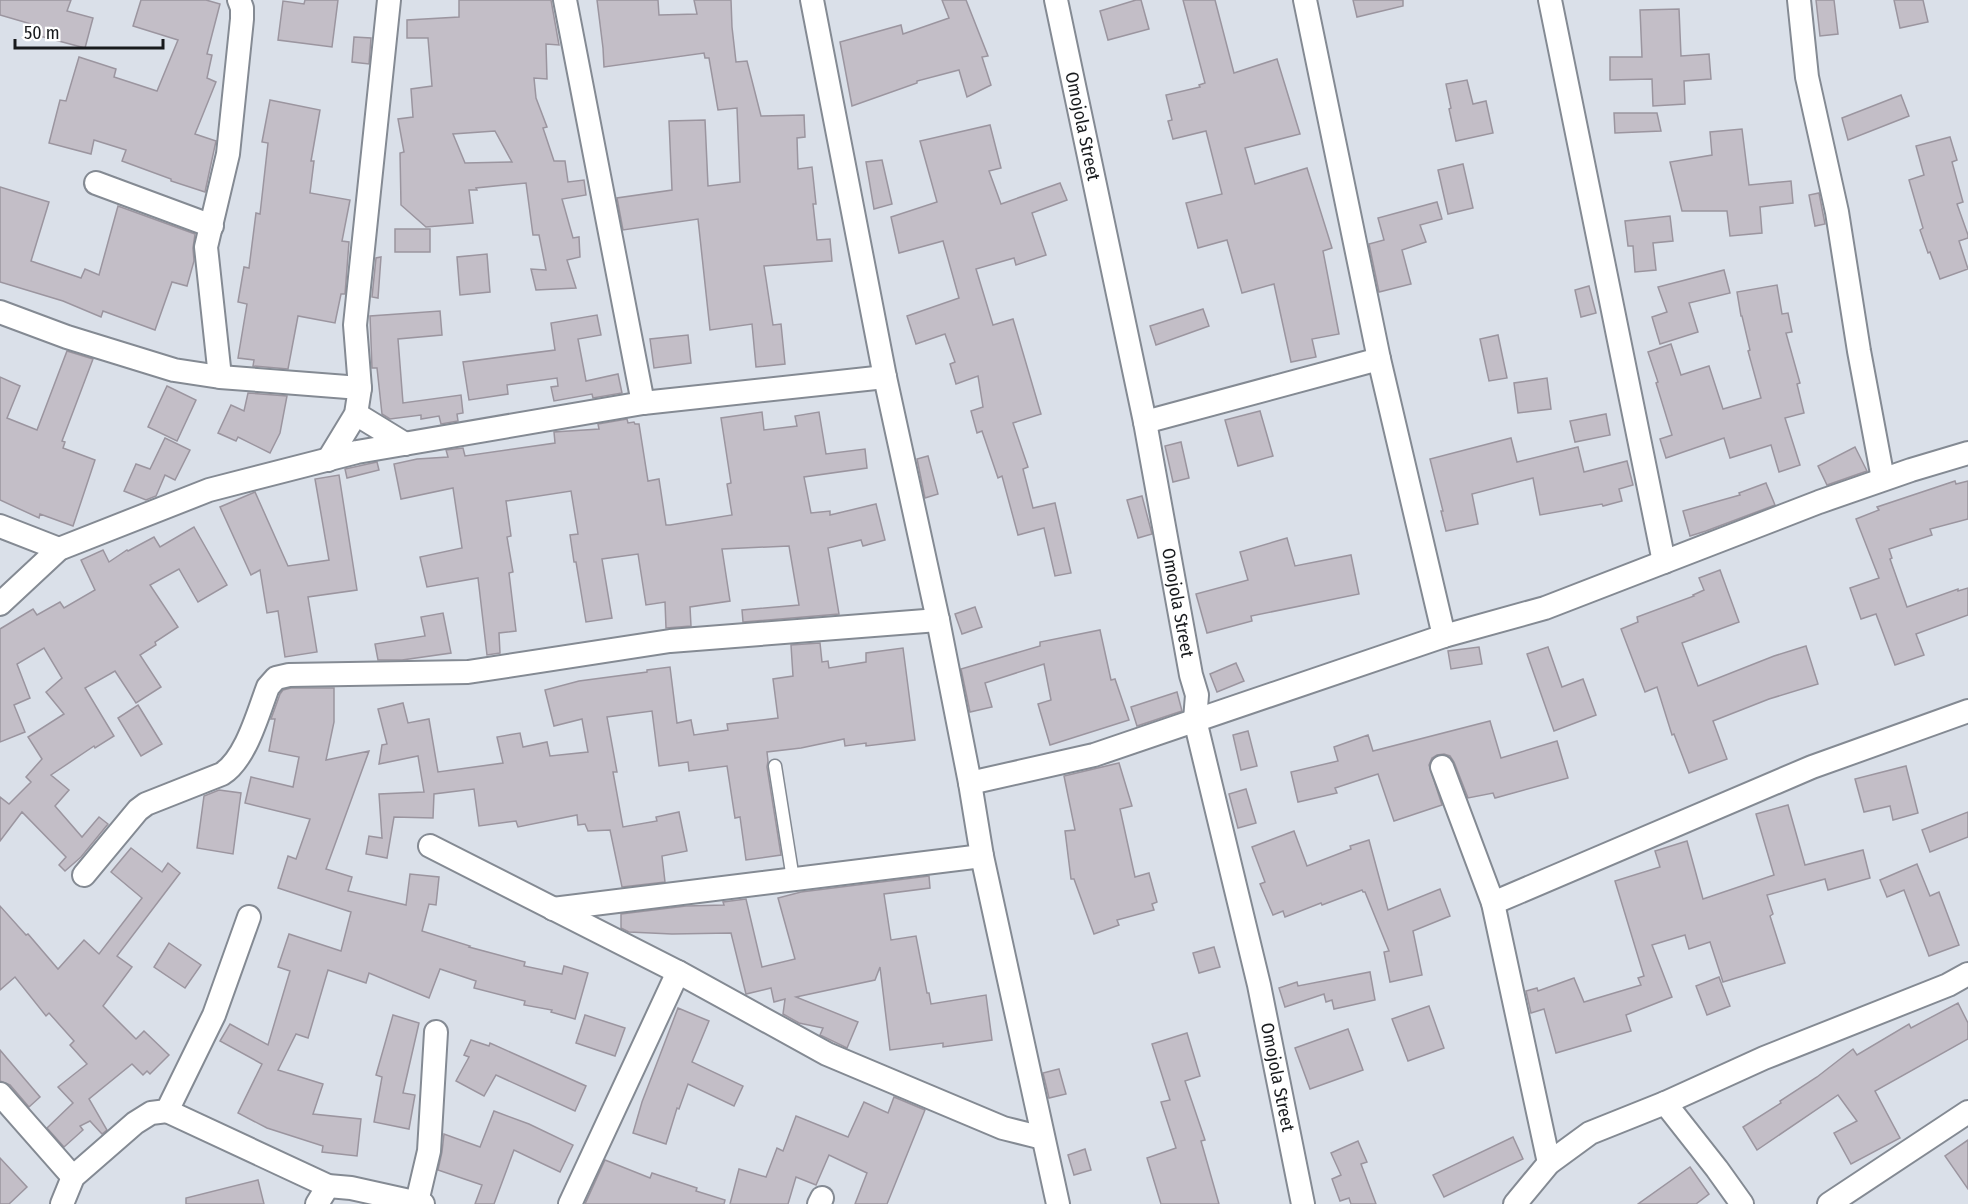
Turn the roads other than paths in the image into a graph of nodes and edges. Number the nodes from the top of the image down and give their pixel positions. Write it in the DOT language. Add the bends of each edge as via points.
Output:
graph roads {
  1 [pos="239,0"];
  2 [pos="389,0"];
  3 [pos="565,0"];
  4 [pos="812,0"];
  5 [pos="1056,0"];
  6 [pos="1305,0"];
  7 [pos="1550,0"];
  8 [pos="1799,0"];
  9 [pos="96,183"];
  10 [pos="212,226"];
  11 [pos="0,312"];
  12 [pos="1379,359"];
  13 [pos="220,377"];
  14 [pos="885,377"];
  15 [pos="360,388"];
  16 [pos="643,403"];
  17 [pos="356,414"];
  18 [pos="1145,422"];
  19 [pos="405,444"];
  20 [pos="1968,453"];
  21 [pos="328,460"];
  22 [pos="1883,479"];
  23 [pos="0,526"];
  24 [pos="59,549"];
  25 [pos="1664,562"];
  26 [pos="0,604"];
  27 [pos="938,620"];
  28 [pos="1444,636"];
  29 [pos="1968,711"];
  30 [pos="1196,720"];
  31 [pos="775,766"];
  32 [pos="1442,767"];
  33 [pos="970,783"];
  34 [pos="430,846"];
  35 [pos="982,856"];
  36 [pos="84,875"];
  37 [pos="793,879"];
  38 [pos="1493,903"];
  39 [pos="554,909"];
  40 [pos="249,917"];
  41 [pos="678,972"];
  42 [pos="1968,974"];
  43 [pos="436,1032"];
  44 [pos="0,1094"];
  45 [pos="1665,1103"];
  46 [pos="167,1111"];
  47 [pos="1968,1112"];
  48 [pos="1043,1138"];
  49 [pos="1549,1163"];
  50 [pos="73,1177"];
  51 [pos="322,1195"];
  52 [pos="420,1203"];
  53 [pos="62,1204"];
  54 [pos="570,1204"];
  55 [pos="1058,1204"];
  56 [pos="1303,1204"];
  57 [pos="1515,1204"];
  58 [pos="1742,1204"];
  59 [pos="1829,1204"];
  1 -- 10 [label="street" via="242,19 228,154"];
  2 -- 15 [label="street" via="355,325"];
  3 -- 16 [label="street"];
  4 -- 14 [label="street"];
  5 -- 18 [label="street, Omojola Street"];
  6 -- 12 [label="street"];
  7 -- 25 [label="street"];
  8 -- 22 [label="street" via="1807,77 1837,212"];
  9 -- 10 [label="street"];
  10 -- 13 [label="street" via="206,247"];
  11 -- 13 [label="street" via="174,370"];
  12 -- 18 [label="street"];
  12 -- 28 [label="street"];
  13 -- 15 [label="street"];
  14 -- 16 [label="street"];
  14 -- 27 [label="street"];
  15 -- 17 [label="street"];
  16 -- 19 [label="street"];
  17 -- 19 [label="street"];
  17 -- 21 [label="street"];
  18 -- 30 [label="street, Omojola Street" via="1197,695"];
  19 -- 21 [label="street"];
  20 -- 22 [label="street"];
  21 -- 24 [label="street" via="209,490"];
  22 -- 25 [label="street"];
  23 -- 24 [label="street"];
  24 -- 26 [label="street"];
  25 -- 28 [label="street" via="1545,608"];
  27 -- 33 [label="street"];
  27 -- 36 [label="street" via="670,641 468,672 276,678 268,687 232,768 146,804"];
  28 -- 30 [label="street"];
  29 -- 38 [label="street" via="1812,767"];
  30 -- 33 [label="street" via="1094,755"];
  30 -- 56 [label="street, Omojola Street" via="1259,985"];
  31 -- 37 [label="lane"];
  32 -- 38 [label="street"];
  33 -- 35 [label="street"];
  34 -- 39 [label="street"];
  35 -- 37 [label="street"];
  35 -- 48 [label="street"];
  37 -- 39 [label="street"];
  38 -- 49 [label="street"];
  39 -- 41 [label="street"];
  40 -- 46 [label="street" via="213,1015"];
  41 -- 48 [label="street" via="827,1054 993,1124"];
  41 -- 54 [label="street"];
  42 -- 45 [label="street"];
  43 -- 52 [label="street" via="429,1151"];
  44 -- 50 [label="street"];
  45 -- 49 [label="street" via="1590,1133"];
  45 -- 58 [label="street"];
  46 -- 50 [label="street" via="151,1113 135,1123"];
  46 -- 51 [label="street"];
  47 -- 59 [label="street"];
  48 -- 55 [label="street"];
  49 -- 57 [label="street"];
  50 -- 53 [label="street"];
  51 -- 52 [label="street" via="351,1188"];
}
